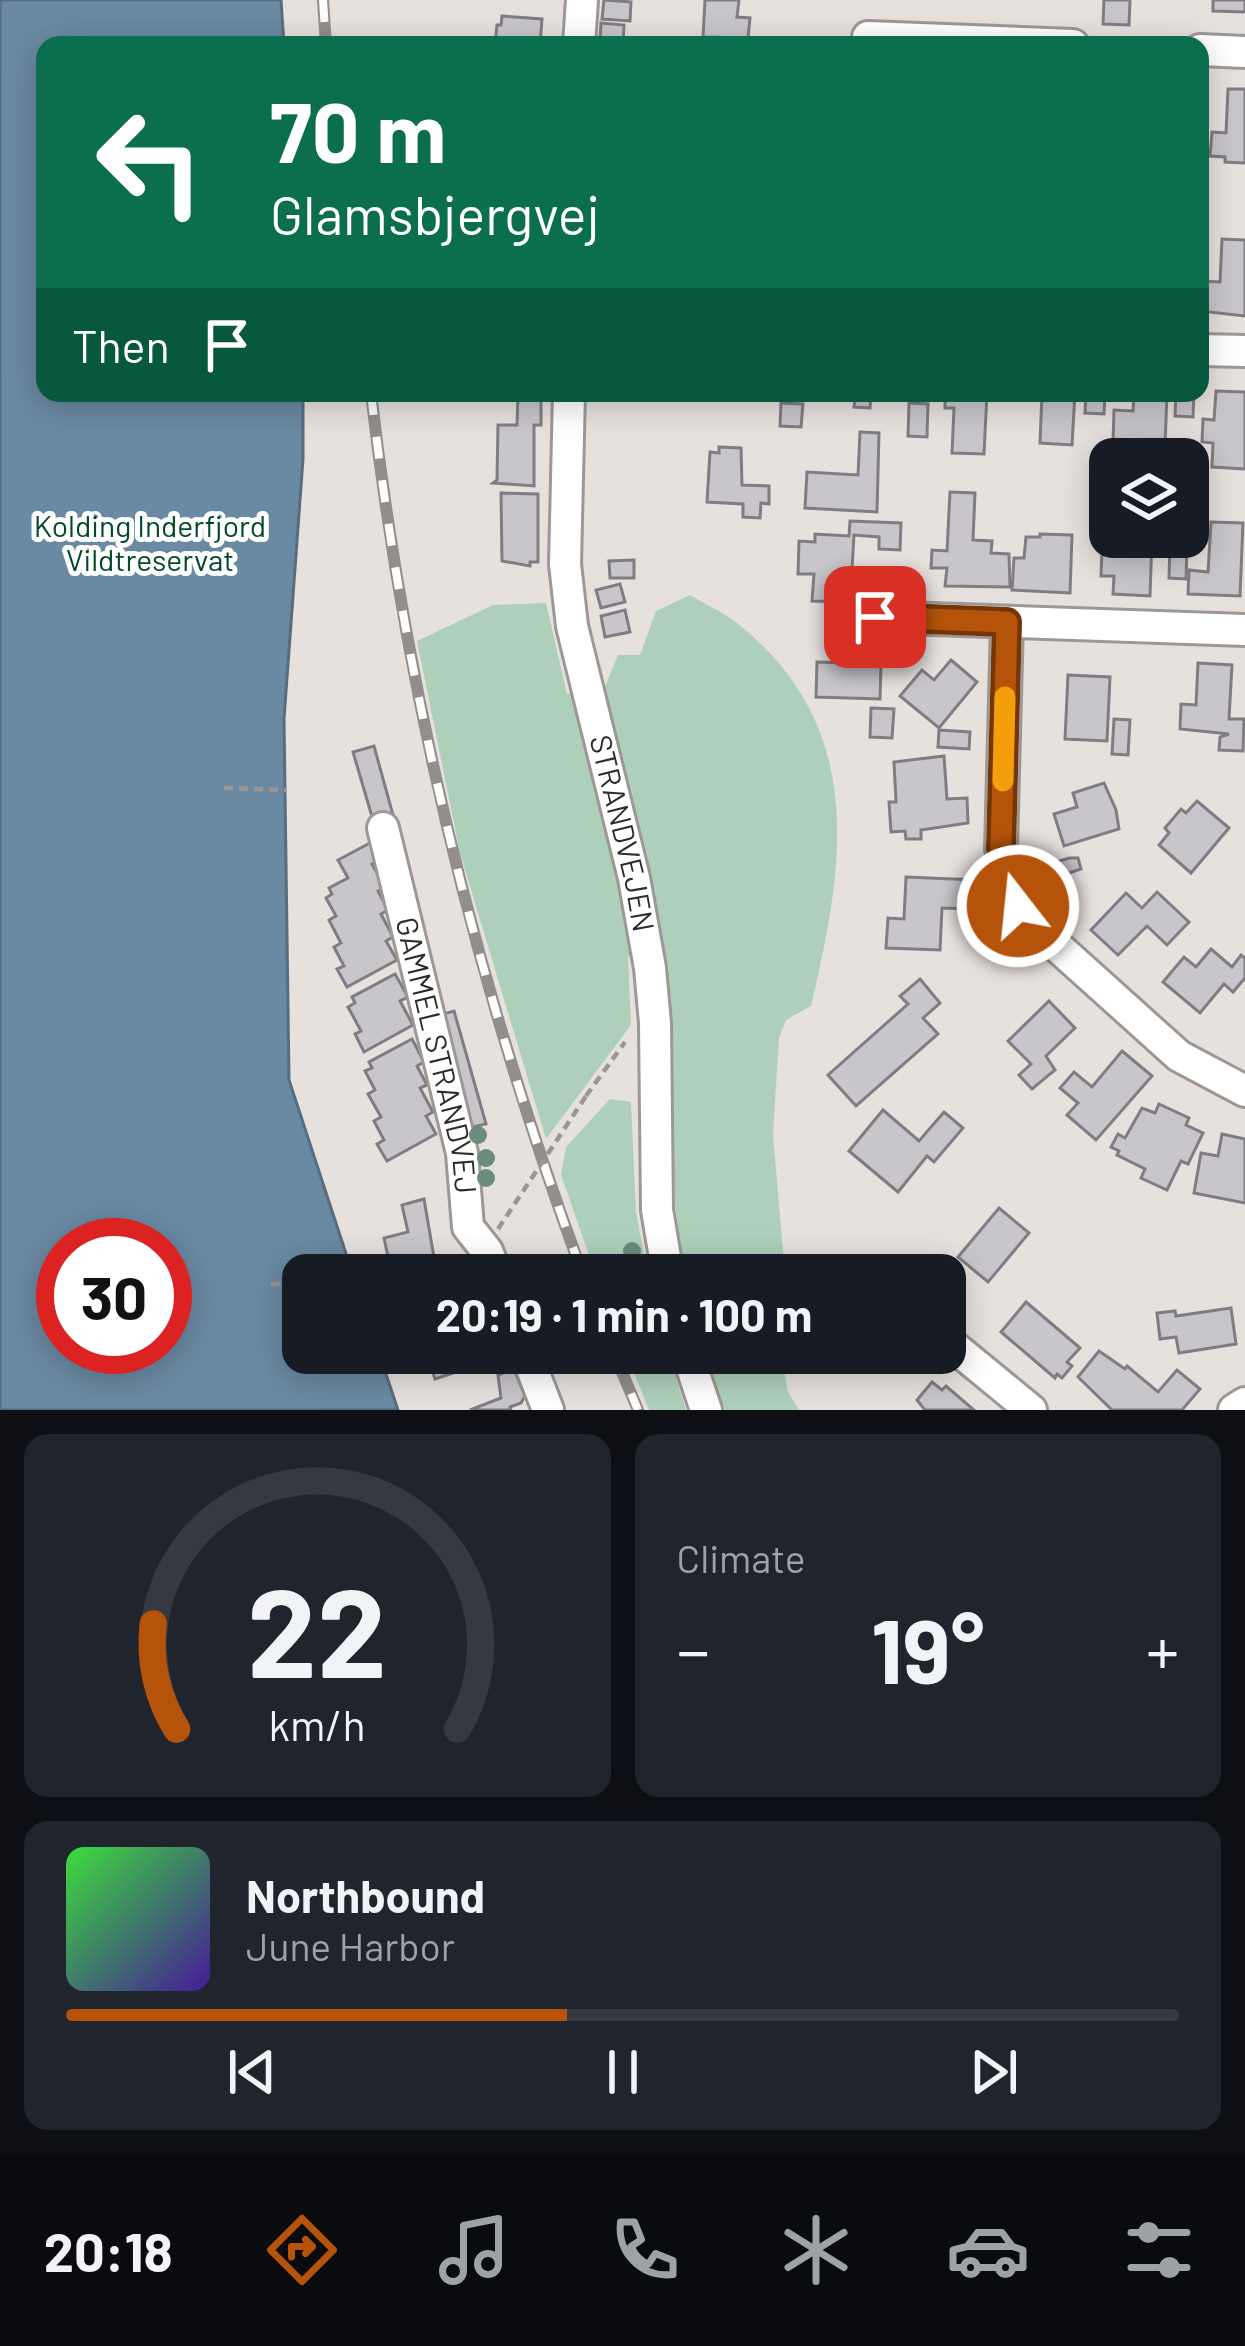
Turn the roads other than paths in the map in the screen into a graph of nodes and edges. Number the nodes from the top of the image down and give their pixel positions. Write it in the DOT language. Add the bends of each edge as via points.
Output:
graph roads {
  1 [pos="582,0"];
  2 [pos="580,36"];
  3 [pos="1209,50"];
  4 [pos="1245,52"];
  5 [pos="1209,350"];
  6 [pos="1245,351"];
  7 [pos="568,402"];
  8 [pos="875,617"];
  9 [pos="1007,622"];
  10 [pos="1245,630"];
  11 [pos="383,828"];
  12 [pos="1245,1091"];
  13 [pos="489,1254"];
  14 [pos="664,1254"];
  15 [pos="966,1357"];
  16 [pos="534,1374"];
  17 [pos="694,1374"];
  18 [pos="1245,1402"];
  19 [pos="548,1410"];
  20 [pos="706,1410"];
  21 [pos="1031,1410"];
  22 [pos="1234,1410"];
  1 -- 2 [label="street"];
  3 -- 4 [label="street"];
  5 -- 6 [label="street"];
  7 -- 14 [label="street, STRANDVEJEN" via="572,626 650,968"];
  8 -- 9 [label="street"];
  9 -- 10 [label="street"];
  9 -- 12 [label="street" via="1001,848 1018,906 1179,1056"];
  11 -- 13 [label="street, GAMMEL STRANDVEJ" via="462,1153 468,1227"];
  15 -- 21 [label="street"];
  16 -- 19 [label="street"];
  17 -- 20 [label="street"];
  18 -- 22 [label="street"];
}
